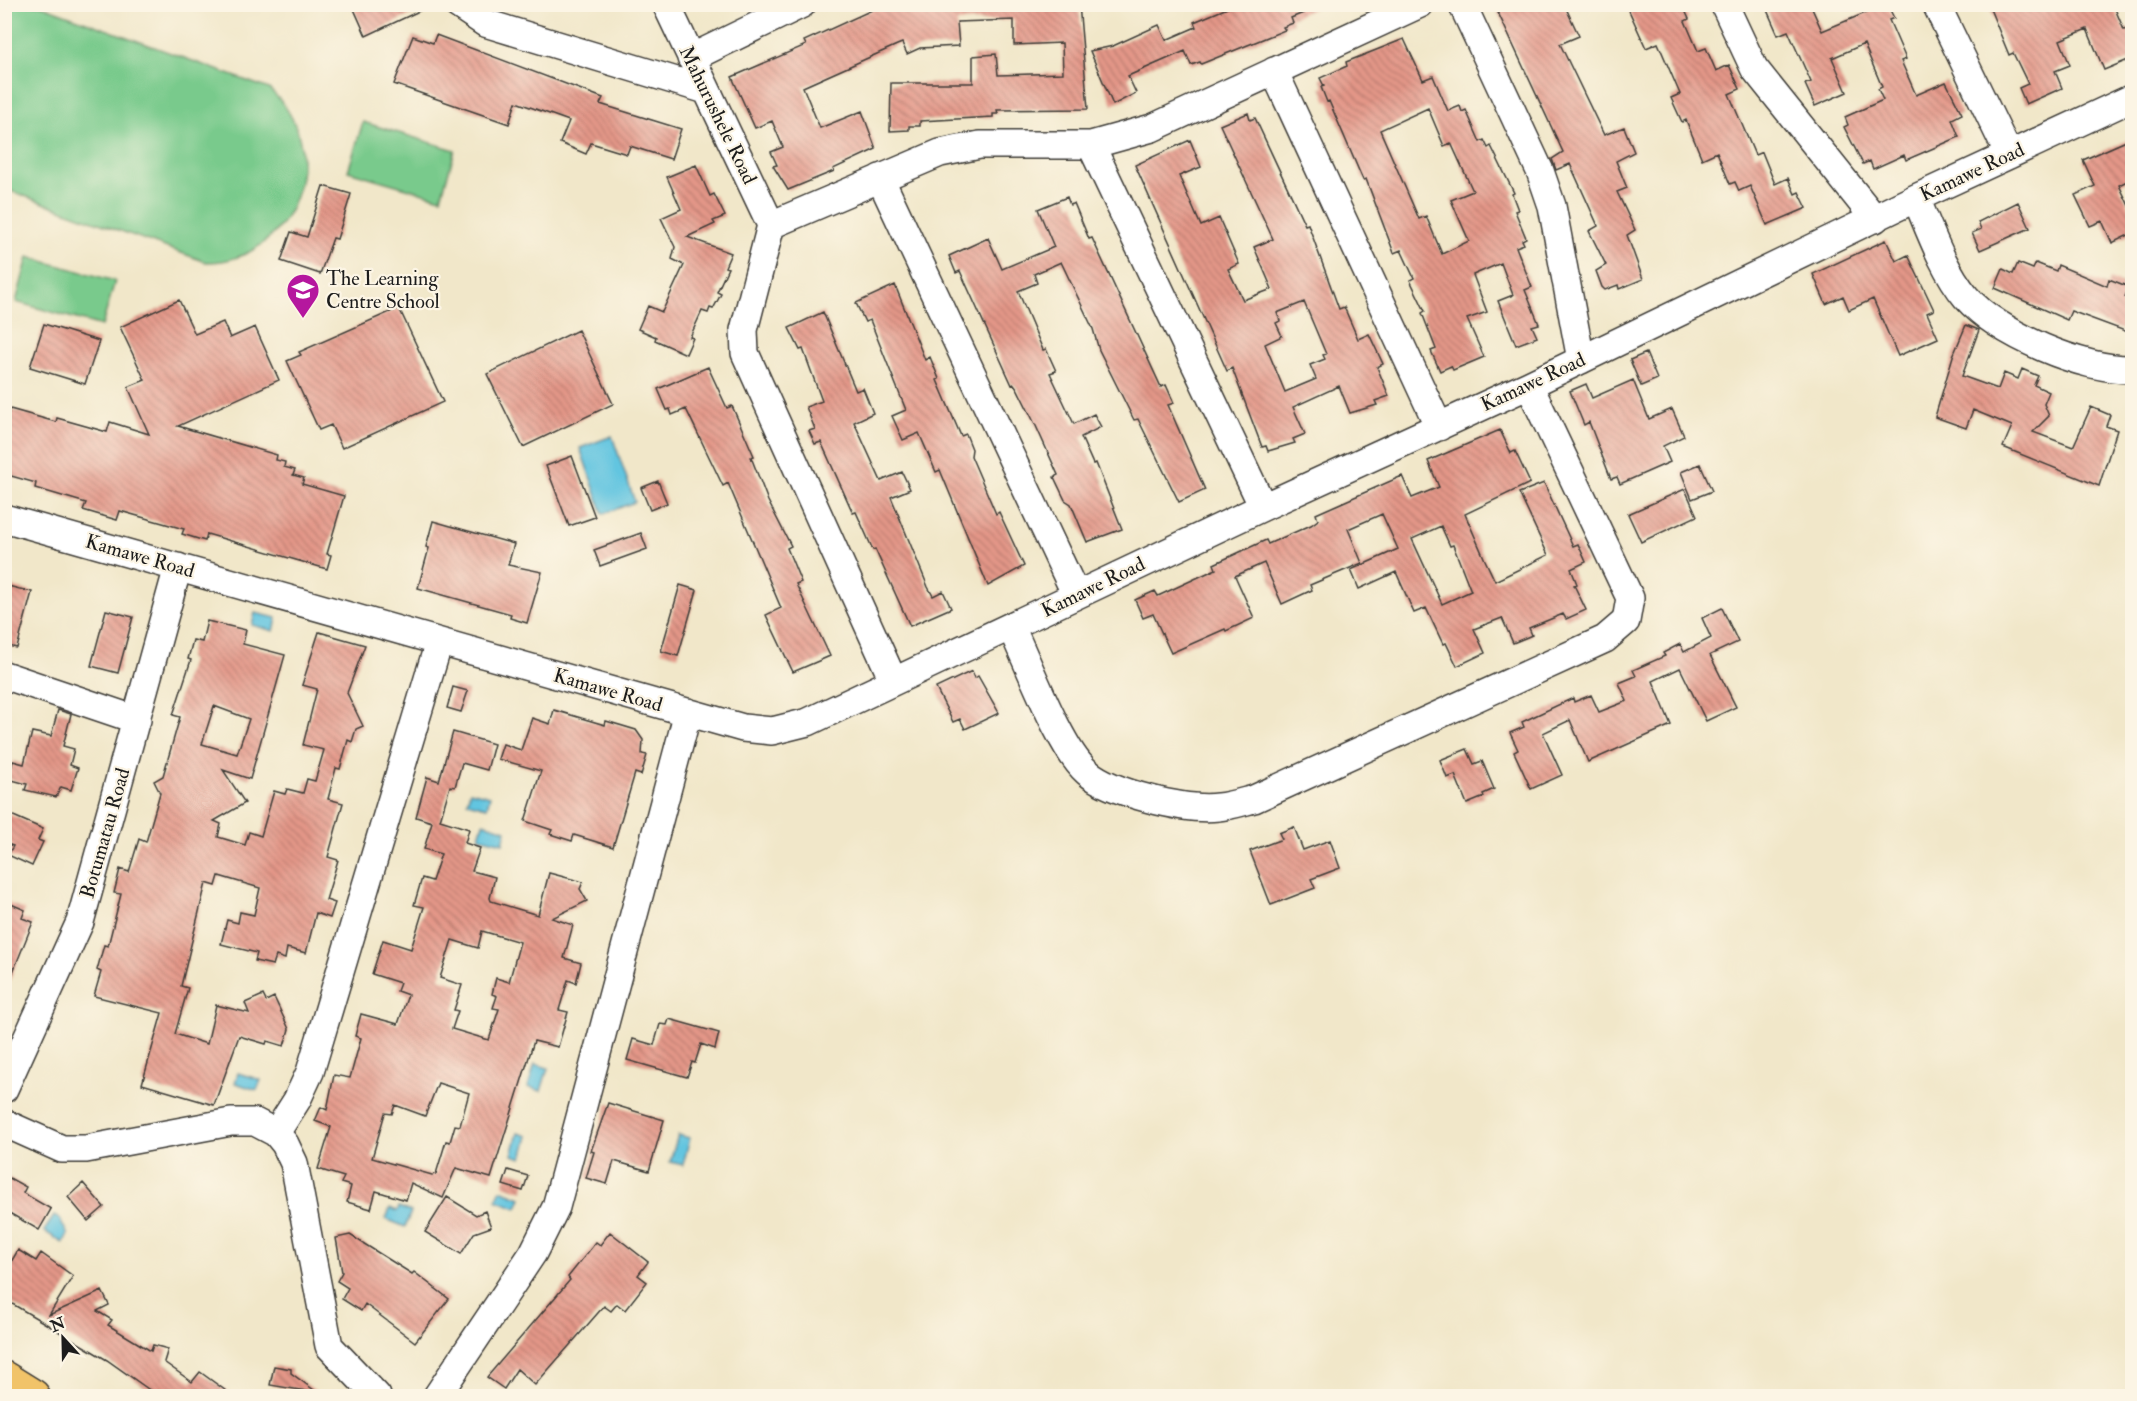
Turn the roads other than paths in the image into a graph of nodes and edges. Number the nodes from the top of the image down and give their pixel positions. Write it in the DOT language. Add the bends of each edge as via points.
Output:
graph roads {
  1 [pos="457,4"];
  2 [pos="666,4"];
  3 [pos="802,4"];
  4 [pos="1420,4"];
  5 [pos="1462,4"];
  6 [pos="1724,4"];
  7 [pos="1936,4"];
  8 [pos="691,58"];
  9 [pos="1274,71"];
  10 [pos="706,90"];
  11 [pos="2133,98"];
  12 [pos="1091,145"];
  13 [pos="2008,155"];
  14 [pos="880,178"];
  15 [pos="1916,198"];
  16 [pos="1875,219"];
  17 [pos="771,225"];
  18 [pos="1581,360"];
  19 [pos="2133,369"];
  20 [pos="1528,385"];
  21 [pos="1438,427"];
  22 [pos="1263,507"];
  23 [pos="4,518"];
  24 [pos="178,567"];
  25 [pos="1076,595"];
  26 [pos="1011,627"];
  27 [pos="439,642"];
  28 [pos="4,675"];
  29 [pos="893,680"];
  30 [pos="688,712"];
  31 [pos="137,720"];
  32 [pos="4,1089"];
  33 [pos="4,1123"];
  34 [pos="276,1133"];
  35 [pos="4,1378"];
  36 [pos="33,1396"];
  37 [pos="377,1396"];
  38 [pos="437,1396"];
  1 -- 10 [label="street" via="485,22"];
  2 -- 8 [label="street, Mahurushele Road"];
  3 -- 8 [label="street"];
  4 -- 9 [label="street"];
  5 -- 18 [label="street" via="1552,206"];
  6 -- 16 [label="street" via="1754,68"];
  7 -- 13 [label="street"];
  8 -- 10 [label="street, Mahurushele Road"];
  9 -- 12 [label="street" via="1152,128"];
  9 -- 21 [label="street"];
  10 -- 17 [label="street, Mahurushele Road"];
  11 -- 13 [label="street, Kamawe Road"];
  12 -- 14 [label="street" via="980,146 940,153"];
  12 -- 22 [label="street"];
  13 -- 15 [label="street, Kamawe Road"];
  14 -- 17 [label="street"];
  14 -- 25 [label="street"];
  15 -- 16 [label="street, Kamawe Road"];
  15 -- 19 [label="street" via="1941,256 1967,297 2006,331 2058,355"];
  16 -- 18 [label="street, Kamawe Road"];
  17 -- 29 [label="street" via="744,330 745,353"];
  18 -- 20 [label="street, Kamawe Road"];
  20 -- 21 [label="street, Kamawe Road"];
  20 -- 26 [label="street" via="1630,598 1626,621 1605,639 1254,799 1217,807 1166,804 1125,791 1088,773 1066,745"];
  21 -- 22 [label="street, Kamawe Road"];
  22 -- 25 [label="street, Kamawe Road"];
  23 -- 24 [label="street, Kamawe Road"];
  24 -- 27 [label="street, Kamawe Road"];
  24 -- 31 [label="street, Botumatau Road"];
  25 -- 26 [label="street, Kamawe Road"];
  26 -- 29 [label="street, Kamawe Road"];
  27 -- 30 [label="street, Kamawe Road"];
  27 -- 34 [label="street" via="310,1072"];
  28 -- 31 [label="street"];
  29 -- 30 [label="street, Kamawe Road" via="808,722 772,731 742,728"];
  30 -- 38 [label="street" via="555,1207 533,1253"];
  31 -- 32 [label="street, Botumatau Road" via="80,922"];
  33 -- 34 [label="street" via="62,1149 86,1149 231,1122 255,1122"];
  34 -- 37 [label="street" via="294,1163 329,1346"];
  35 -- 36 [label="main road"];
}
